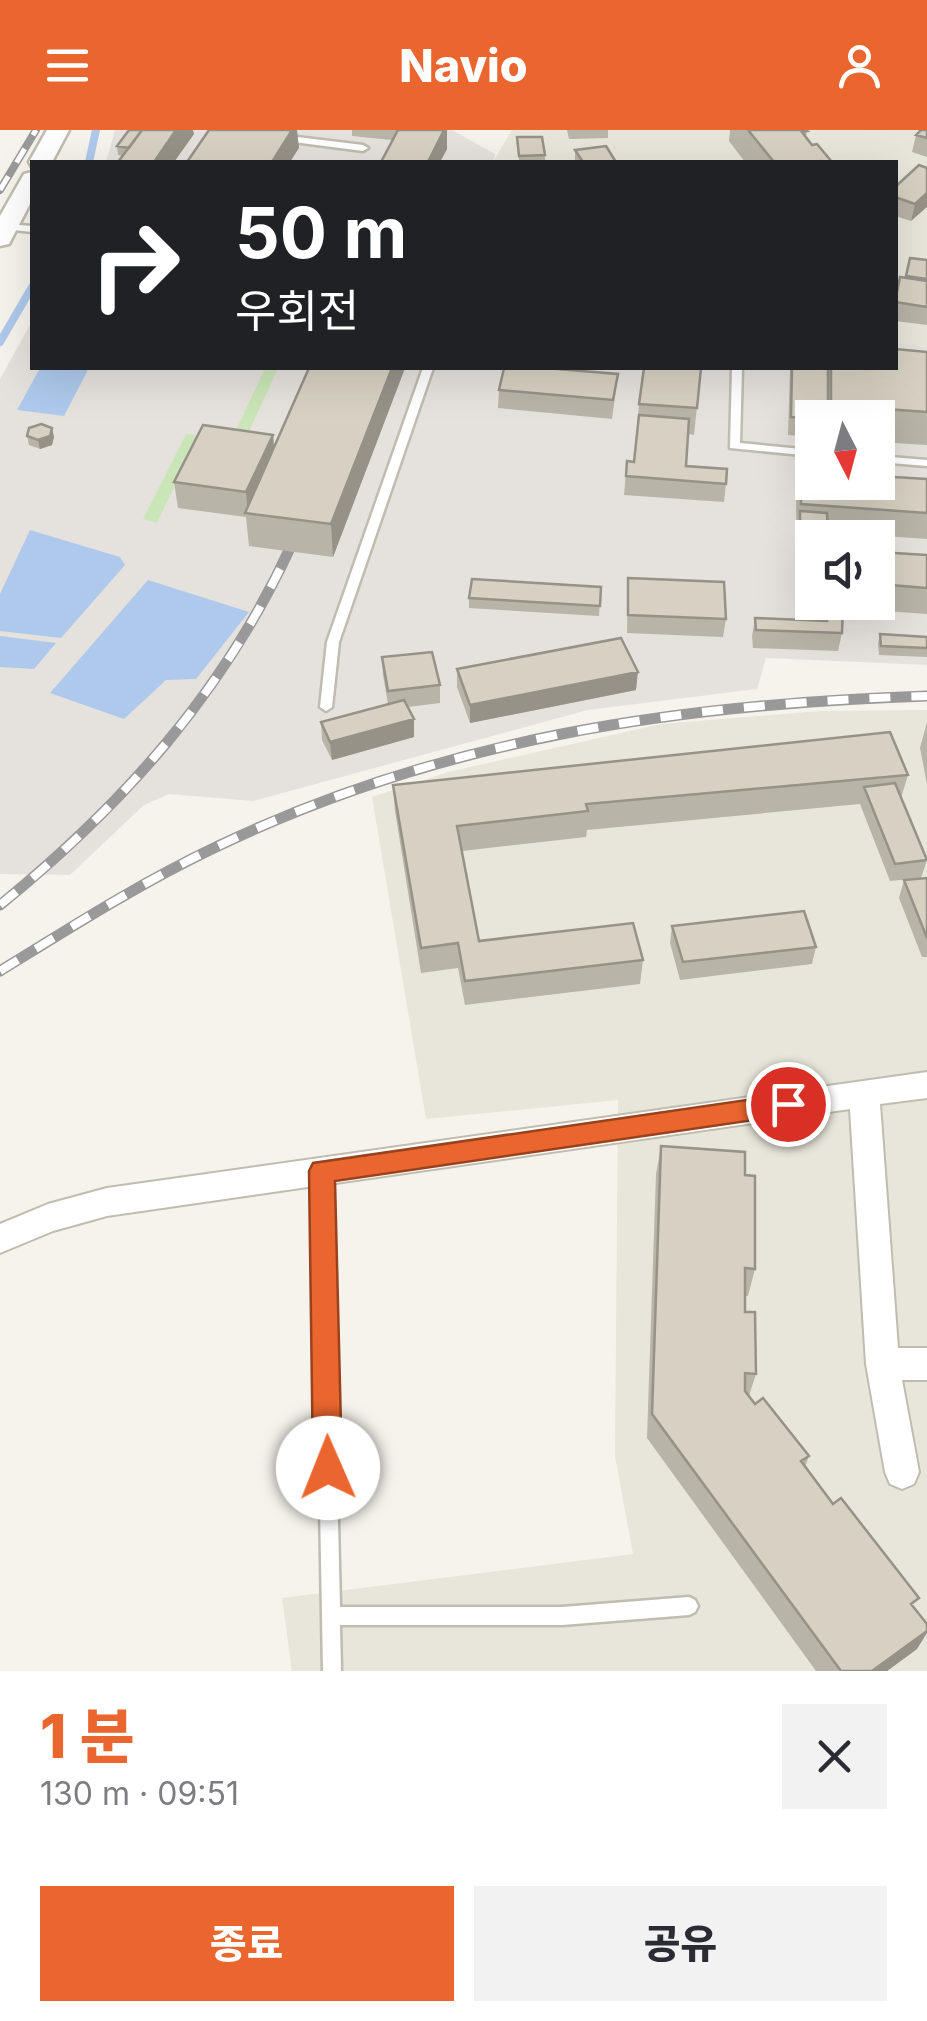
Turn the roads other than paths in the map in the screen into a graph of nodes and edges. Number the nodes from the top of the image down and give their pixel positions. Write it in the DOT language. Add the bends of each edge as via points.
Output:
graph roads {
  1 [pos="58,130"];
  2 [pos="271,137"];
  3 [pos="363,148"];
  4 [pos="42,160"];
  5 [pos="30,183"];
  6 [pos="30,230"];
  7 [pos="4,233"];
  8 [pos="427,370"];
  9 [pos="737,370"];
  10 [pos="795,451"];
  11 [pos="895,461"];
  12 [pos="927,464"];
  13 [pos="326,708"];
  14 [pos="927,1084"];
  15 [pos="864,1094"];
  16 [pos="322,1171"];
  17 [pos="0,1239"];
  18 [pos="883,1364"];
  19 [pos="927,1364"];
  20 [pos="902,1472"];
  21 [pos="690,1606"];
  22 [pos="331,1616"];
  23 [pos="332,1671"];
  1 -- 4 [label="street"];
  2 -- 3 [label="lane"];
  5 -- 7 [label="street"];
  6 -- 7 [label="lane"];
  8 -- 13 [label="lane" via="333,642"];
  9 -- 10 [label="lane" via="734,446"];
  11 -- 12 [label="lane"];
  14 -- 15 [label="street"];
  15 -- 16 [label="street"];
  15 -- 18 [label="street"];
  16 -- 17 [label="street" via="107,1202"];
  16 -- 22 [label="lane"];
  18 -- 19 [label="street"];
  18 -- 20 [label="street"];
  21 -- 22 [label="lane" via="562,1616"];
  22 -- 23 [label="lane"];
}
